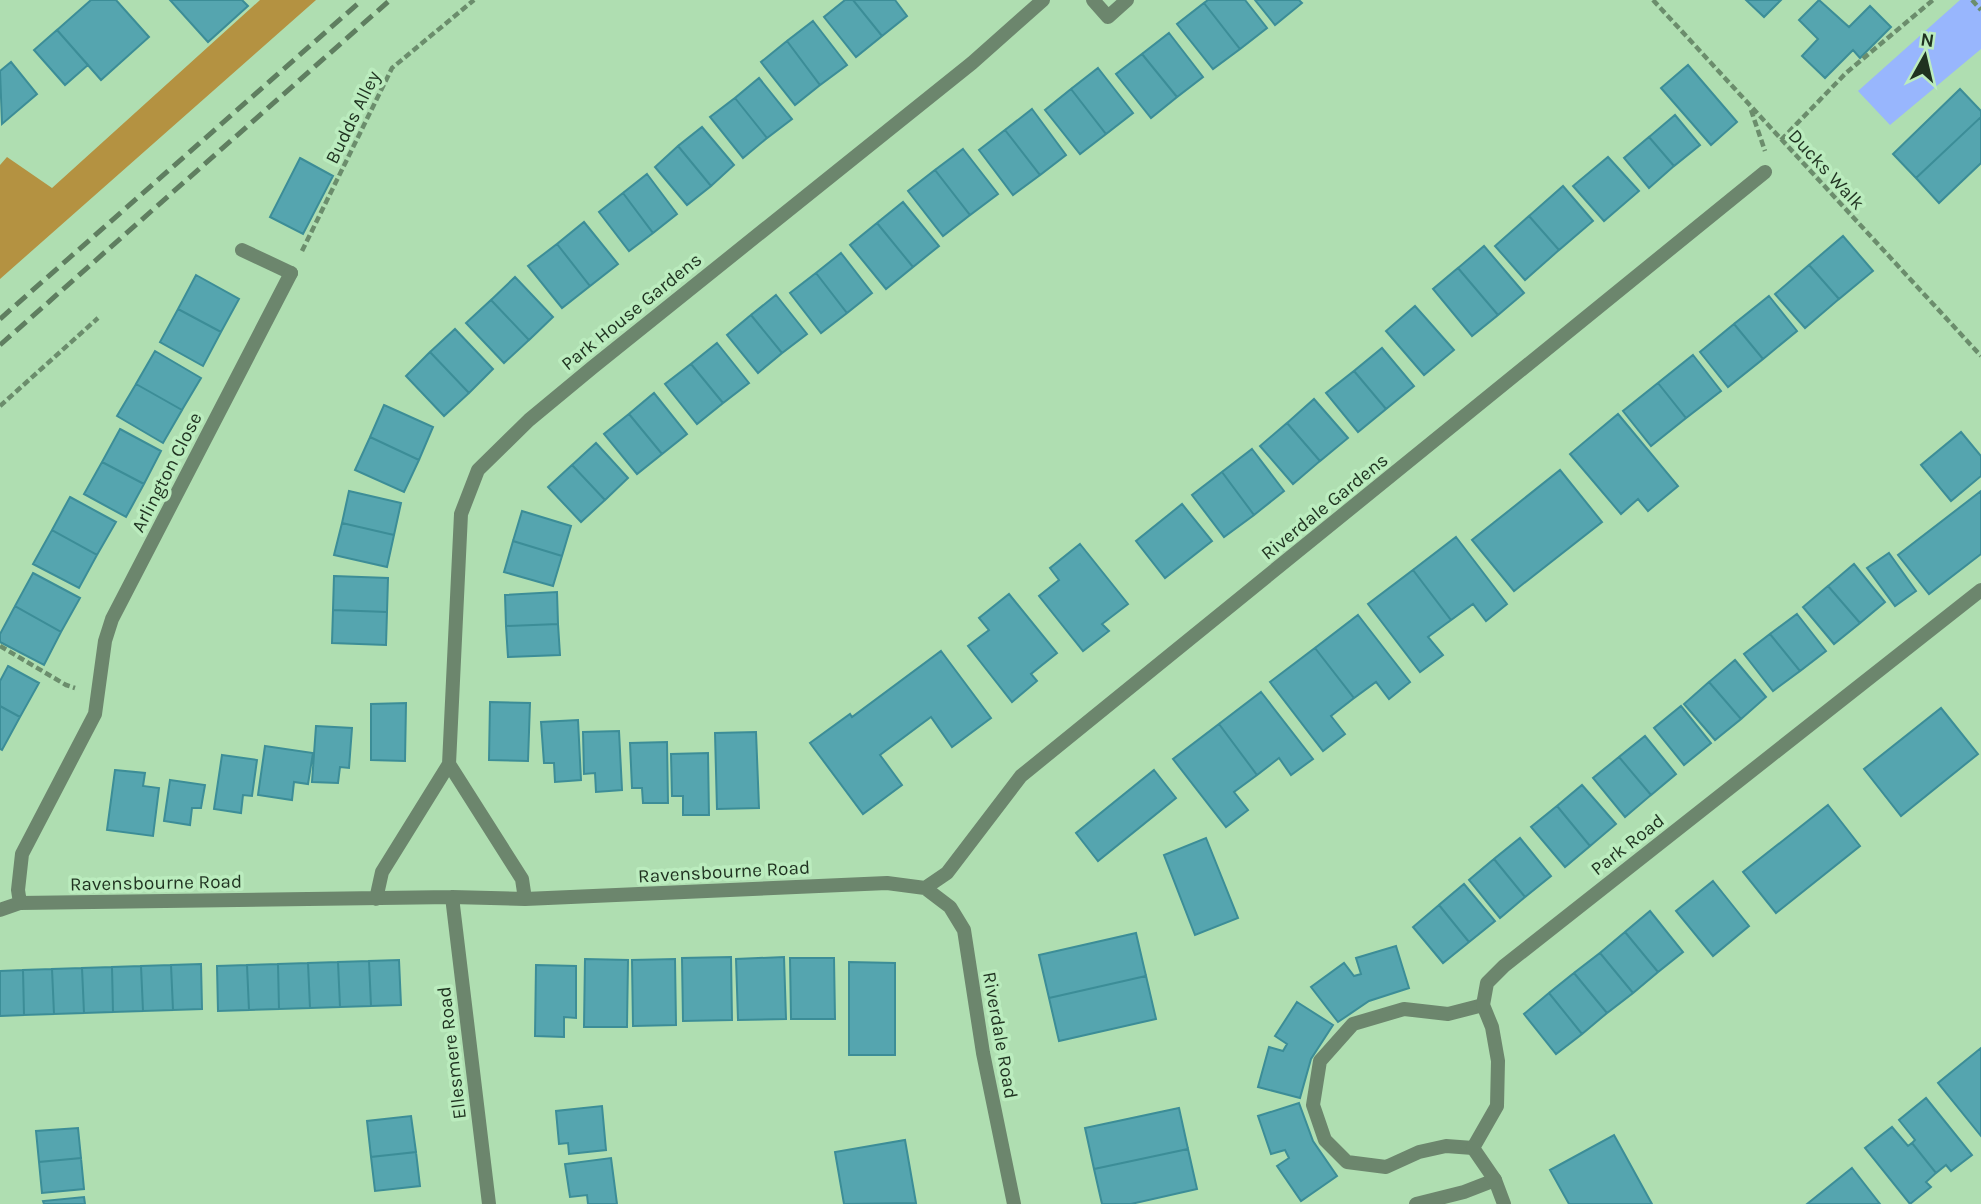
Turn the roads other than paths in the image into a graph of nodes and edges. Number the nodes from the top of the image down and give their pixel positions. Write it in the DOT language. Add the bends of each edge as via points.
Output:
graph roads {
  1 [pos="1043,0"];
  2 [pos="1093,0"];
  3 [pos="1127,0"];
  4 [pos="1765,172"];
  5 [pos="242,250"];
  6 [pos="1981,590"];
  7 [pos="449,764"];
  8 [pos="925,888"];
  9 [pos="452,898"];
  10 [pos="376,899"];
  11 [pos="525,899"];
  12 [pos="20,904"];
  13 [pos="0,910"];
  14 [pos="1483,1005"];
  15 [pos="1473,1148"];
  16 [pos="1495,1180"];
  17 [pos="1466,1198"];
  18 [pos="489,1204"];
  19 [pos="1014,1204"];
  20 [pos="1416,1204"];
  21 [pos="1504,1204"];
  1 -- 7 [label="street, Park House Gardens" via="972,63 593,366 478,470 461,514"];
  2 -- 3 [label="street" via="1108,17"];
  4 -- 8 [label="street, Riverdale Gardens" via="1021,776 947,873"];
  5 -- 12 [label="street, Arlington Close" via="290,274 112,619 95,714 22,854"];
  6 -- 14 [label="street, Park Road" via="1504,966 1487,983"];
  7 -- 10 [label="street" via="382,872"];
  7 -- 11 [label="street" via="522,879"];
  8 -- 11 [label="street, Ravensbourne Road" via="887,883"];
  8 -- 19 [label="street, Riverdale Road" via="950,907 964,930"];
  9 -- 10 [label="street, Ravensbourne Road"];
  9 -- 11 [label="street, Ravensbourne Road"];
  9 -- 18 [label="street, Ellesmere Road"];
  10 -- 12 [label="street, Ravensbourne Road"];
  12 -- 13 [label="street, Ravensbourne Road"];
  14 -- 15 [label="street" via="1498,1061 1497,1106"];
  14 -- 15 [label="street" via="1448,1014 1404,1009 1353,1024 1320,1062 1313,1105 1325,1140 1346,1162 1386,1167 1446,1146"];
  15 -- 16 [label="street"];
  16 -- 17 [label="street"];
  16 -- 21 [label="street"];
  17 -- 20 [label="street"];
}
